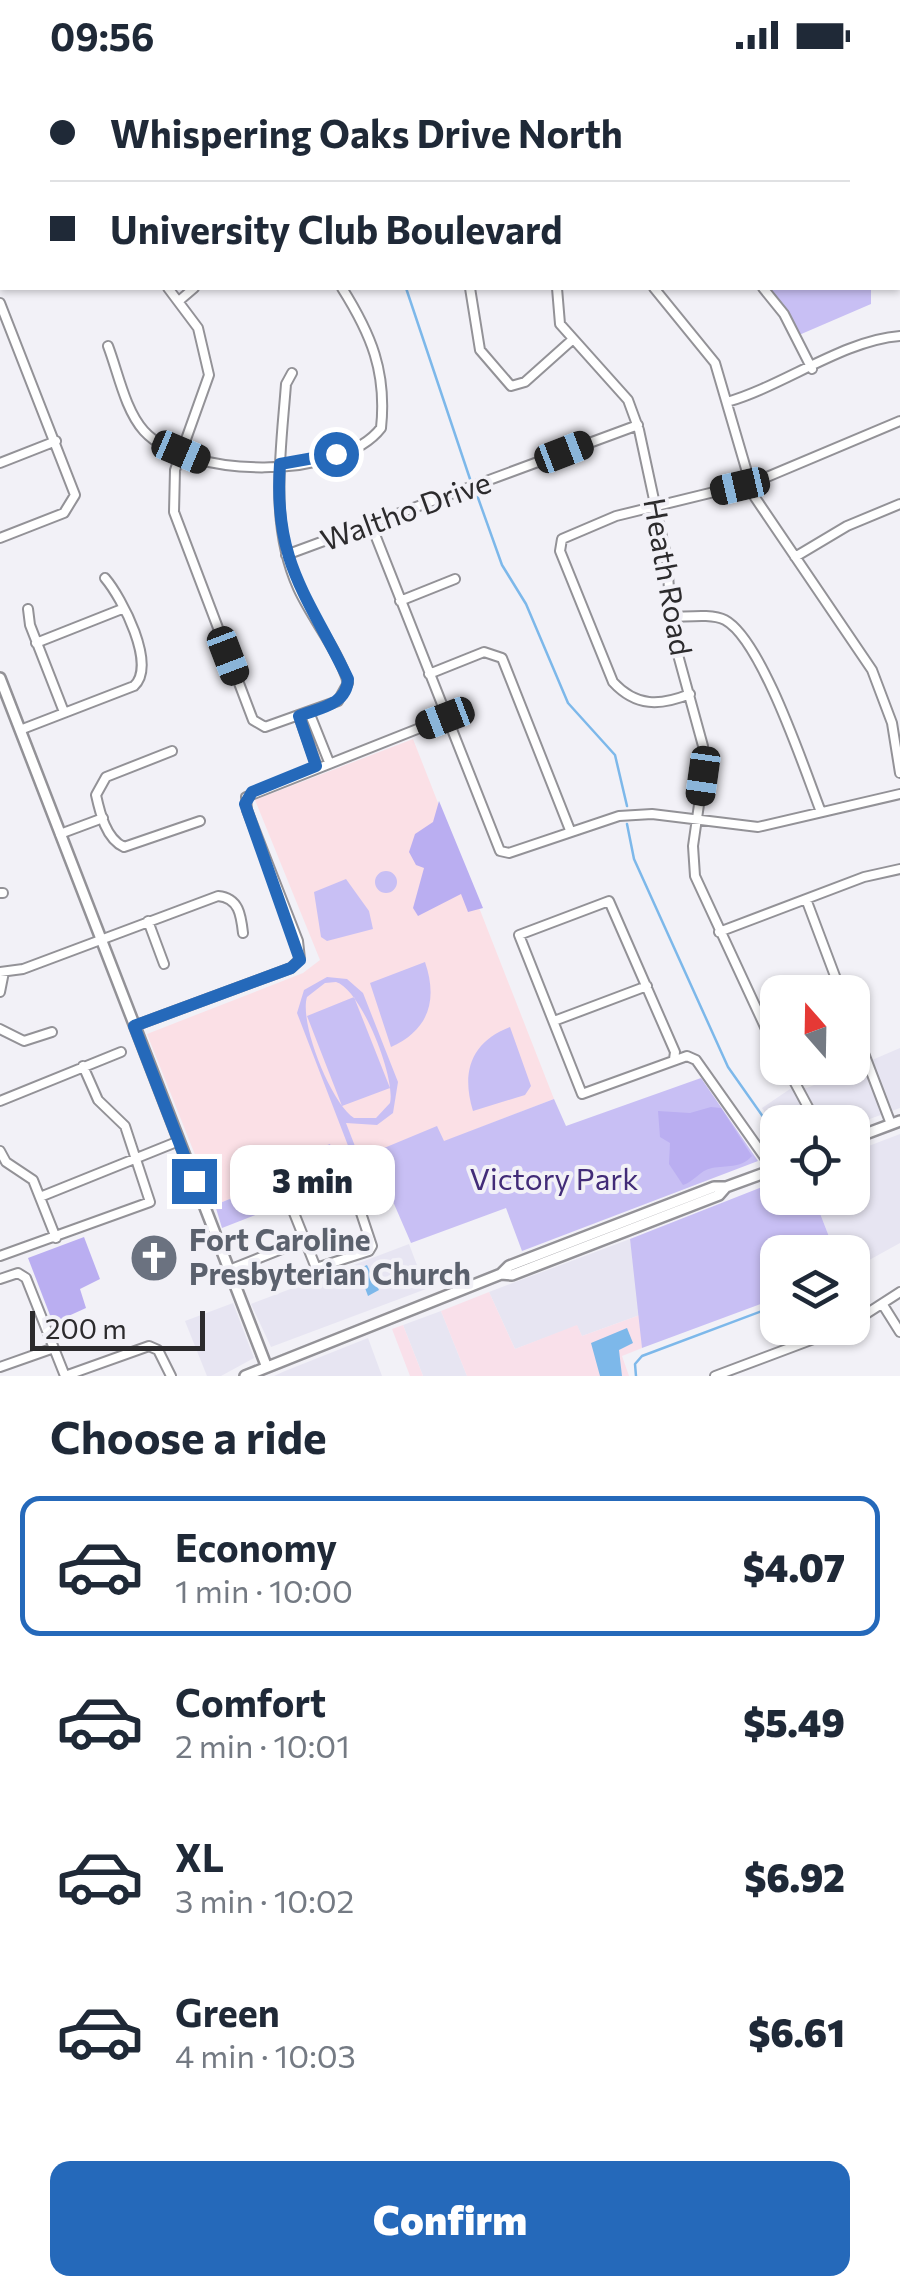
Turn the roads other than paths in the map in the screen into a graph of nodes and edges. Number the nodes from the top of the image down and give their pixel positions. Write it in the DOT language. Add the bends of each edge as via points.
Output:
graph roads {
  1 [pos="170,290"];
  2 [pos="192,290"];
  3 [pos="343,290"];
  4 [pos="470,290"];
  5 [pos="556,290"];
  6 [pos="656,290"];
  7 [pos="765,290"];
  8 [pos="180,300"];
  9 [pos="0,303"];
  10 [pos="900,336"];
  11 [pos="572,340"];
  12 [pos="108,346"];
  13 [pos="812,369"];
  14 [pos="292,373"];
  15 [pos="727,402"];
  16 [pos="900,422"];
  17 [pos="638,425"];
  18 [pos="56,441"];
  19 [pos="181,452"];
  20 [pos="0,463"];
  21 [pos="280,464"];
  22 [pos="748,484"];
  23 [pos="900,504"];
  24 [pos="656,506"];
  25 [pos="372,527"];
  26 [pos="0,538"];
  27 [pos="286,555"];
  28 [pos="795,557"];
  29 [pos="105,578"];
  30 [pos="454,579"];
  31 [pos="400,600"];
  32 [pos="28,609"];
  33 [pos="122,609"];
  34 [pos="671,616"];
  35 [pos="36,643"];
  36 [pos="428,674"];
  37 [pos="0,678"];
  38 [pos="690,694"];
  39 [pos="64,712"];
  40 [pos="309,712"];
  41 [pos="299,716"];
  42 [pos="445,718"];
  43 [pos="20,730"];
  44 [pos="172,751"];
  45 [pos="329,762"];
  46 [pos="316,766"];
  47 [pos="900,773"];
  48 [pos="900,794"];
  49 [pos="821,812"];
  50 [pos="103,818"];
  51 [pos="200,821"];
  52 [pos="696,822"];
  53 [pos="570,830"];
  54 [pos="60,834"];
  55 [pos="900,869"];
  56 [pos="806,899"];
  57 [pos="148,921"];
  58 [pos="719,932"];
  59 [pos="242,933"];
  60 [pos="100,940"];
  61 [pos="164,964"];
  62 [pos="2,972"];
  63 [pos="835,975"];
  64 [pos="646,986"];
  65 [pos="0,992"];
  66 [pos="760,1017"];
  67 [pos="554,1021"];
  68 [pos="134,1026"];
  69 [pos="0,1029"];
  70 [pos="52,1032"];
  71 [pos="121,1052"];
  72 [pos="674,1059"];
  73 [pos="870,1063"];
  74 [pos="84,1066"];
  75 [pos="0,1101"];
  76 [pos="896,1123"];
  77 [pos="870,1132"];
  78 [pos="178,1141"];
  79 [pos="760,1147"];
  80 [pos="0,1151"];
  81 [pos="137,1158"];
  82 [pos="760,1174"];
  83 [pos="40,1197"];
  84 [pos="56,1238"];
  85 [pos="302,1242"];
  86 [pos="0,1256"];
  87 [pos="229,1270"];
  88 [pos="0,1279"];
  89 [pos="900,1292"];
  90 [pos="883,1305"];
  91 [pos="870,1313"];
  92 [pos="900,1332"];
  93 [pos="798,1345"];
  94 [pos="54,1348"];
  95 [pos="266,1365"];
  96 [pos="0,1368"];
  97 [pos="65,1376"];
  98 [pos="171,1376"];
  99 [pos="245,1376"];
  100 [pos="716,1376"];
  1 -- 8 [label="street"];
  2 -- 8 [label="street"];
  3 -- 21 [label="street" via="376,350 380,431 336,454"];
  4 -- 11 [label="street" via="480,350 512,386"];
  5 -- 11 [label="street, Heath Road" via="556,318"];
  6 -- 15 [label="street" via="716,363"];
  7 -- 13 [label="street"];
  8 -- 19 [label="street" via="203,340 209,375"];
  9 -- 18 [label="street"];
  10 -- 13 [label="street"];
  11 -- 17 [label="street, Heath Road" via="628,400"];
  12 -- 19 [label="street" via="144,431"];
  13 -- 15 [label="street"];
  14 -- 21 [label="street"];
  15 -- 22 [label="street"];
  16 -- 22 [label="street"];
  17 -- 24 [label="street, Heath Road"];
  17 -- 25 [label="street, Waltho Drive"];
  18 -- 20 [label="street"];
  18 -- 26 [label="street" via="74,491 72,505"];
  19 -- 21 [label="street" via="227,468"];
  19 -- 41 [label="street" via="173,493 179,528 253,720 270,727"];
  21 -- 27 [label="street"];
  22 -- 24 [label="street"];
  22 -- 28 [label="street"];
  23 -- 28 [label="street"];
  24 -- 34 [label="street, Heath Road"];
  24 -- 38 [label="street" via="593,524 559,544 612,682 648,703"];
  25 -- 27 [label="street, Waltho Drive"];
  25 -- 31 [label="street"];
  27 -- 40 [label="street" via="348,679 338,701"];
  28 -- 47 [label="street" via="872,670 892,723"];
  29 -- 33 [label="street"];
  30 -- 31 [label="street"];
  31 -- 36 [label="street"];
  32 -- 35 [label="street"];
  33 -- 35 [label="street"];
  33 -- 39 [label="street" via="143,676 134,686"];
  34 -- 38 [label="street, Heath Road"];
  34 -- 49 [label="street" via="720,618 737,633 768,679"];
  35 -- 39 [label="street"];
  36 -- 42 [label="street"];
  36 -- 53 [label="street" via="492,651 502,658"];
  37 -- 43 [label="street"];
  38 -- 52 [label="street, Heath Road" via="703,759"];
  39 -- 43 [label="street"];
  40 -- 41 [label="street"];
  40 -- 45 [label="street"];
  41 -- 46 [label="street"];
  42 -- 45 [label="street"];
  42 -- 53 [label="street" via="500,851"];
  43 -- 54 [label="street"];
  44 -- 50 [label="street" via="106,777 96,795"];
  45 -- 46 [label="street"];
  46 -- 68 [label="street" via="246,797 300,960"];
  48 -- 49 [label="street"];
  49 -- 52 [label="street" via="765,826"];
  50 -- 51 [label="street" via="112,840 132,847"];
  50 -- 54 [label="street"];
  52 -- 53 [label="street" via="632,814"];
  52 -- 58 [label="street, Heath Road" via="695,876"];
  54 -- 60 [label="street"];
  55 -- 56 [label="street"];
  56 -- 58 [label="street"];
  56 -- 63 [label="street"];
  57 -- 59 [label="street" via="224,896 238,906"];
  57 -- 60 [label="street"];
  57 -- 61 [label="street"];
  58 -- 66 [label="street, Heath Road"];
  60 -- 62 [label="street"];
  60 -- 68 [label="street"];
  62 -- 65 [label="street"];
  64 -- 67 [label="street"];
  64 -- 67 [label="street" via="609,900 519,934"];
  64 -- 72 [label="street"];
  67 -- 72 [label="street" via="582,1094"];
  68 -- 78 [label="street"];
  69 -- 70 [label="street" via="24,1041"];
  71 -- 74 [label="street"];
  72 -- 79 [label="street" via="696,1060"];
  73 -- 76 [label="street"];
  74 -- 75 [label="street"];
  74 -- 81 [label="street"];
  76 -- 77 [label="street"];
  78 -- 81 [label="street"];
  78 -- 87 [label="street"];
  80 -- 83 [label="street" via="31,1176"];
  81 -- 83 [label="street"];
  81 -- 84 [label="street" via="151,1194 148,1205"];
  82 -- 95 [label="street"];
  83 -- 84 [label="street"];
  84 -- 86 [label="street"];
  85 -- 85 [label="street" via="293,1216 297,1208 354,1192 373,1242 369,1252 316,1268"];
  85 -- 87 [label="street"];
  87 -- 95 [label="street"];
  88 -- 94 [label="street" via="18,1273 26,1278"];
  89 -- 90 [label="street"];
  90 -- 91 [label="street"];
  90 -- 92 [label="street"];
  93 -- 100 [label="street"];
  94 -- 96 [label="street"];
  94 -- 97 [label="street"];
  95 -- 99 [label="street"];
  97 -- 98 [label="street" via="149,1346"];
}
